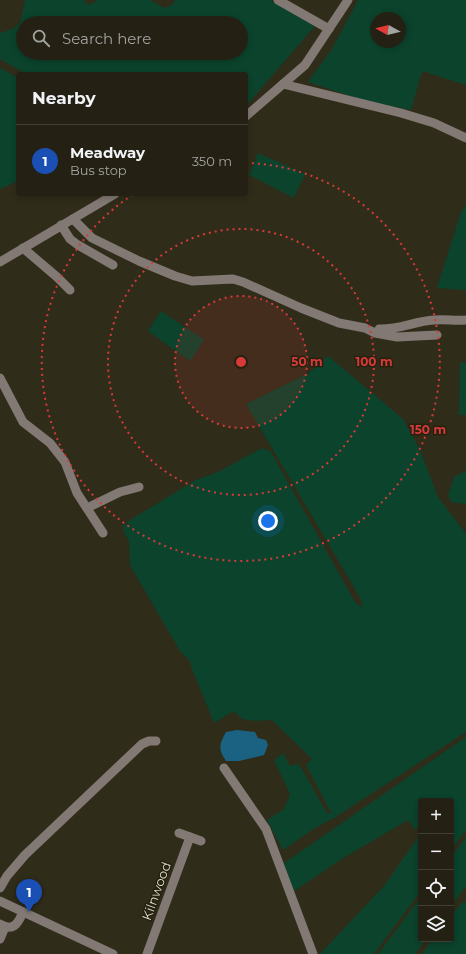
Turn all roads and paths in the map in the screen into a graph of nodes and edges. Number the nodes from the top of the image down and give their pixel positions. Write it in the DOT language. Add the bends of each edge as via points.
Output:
graph roads {
  1 [pos="278,0"];
  2 [pos="348,0"];
  3 [pos="329,29"];
  4 [pos="283,84"];
  5 [pos="248,114"];
  6 [pos="466,138"];
  7 [pos="113,196"];
  8 [pos="73,219"];
  9 [pos="60,226"];
  10 [pos="23,248"];
  11 [pos="0,262"];
  12 [pos="113,265"];
  13 [pos="70,290"];
  14 [pos="466,320"];
  15 [pos="365,328"];
  16 [pos="437,335"];
  17 [pos="0,378"];
  18 [pos="140,486"];
  19 [pos="87,508"];
  20 [pos="103,533"];
  21 [pos="156,741"];
  22 [pos="224,768"];
  23 [pos="179,833"];
  24 [pos="190,837"];
  25 [pos="201,841"];
  26 [pos="0,888"];
  27 [pos="1,904"];
  28 [pos="23,912"];
  29 [pos="3,925"];
  30 [pos="0,939"];
  31 [pos="113,954"];
  32 [pos="147,954"];
  33 [pos="313,954"];
  1 -- 3 [label="street"];
  2 -- 3 [label="street"];
  3 -- 4 [label="street" via="305,65"];
  4 -- 5 [label="street"];
  4 -- 6 [label="street" via="401,113 434,123"];
  7 -- 8 [label="street"];
  8 -- 9 [label="street"];
  8 -- 15 [label="street" via="92,238 175,276 192,281 233,279 301,308 339,322"];
  9 -- 10 [label="street"];
  9 -- 12 [label="street" via="78,245"];
  10 -- 11 [label="street"];
  10 -- 13 [label="street"];
  14 -- 15 [label="street" via="434,320 406,324 389,330"];
  15 -- 16 [label="street" via="374,333 397,337"];
  17 -- 19 [label="street" via="23,422 50,443 65,462 77,493"];
  18 -- 19 [label="street" via="120,492"];
  19 -- 20 [label="street"];
  21 -- 26 [label="street" via="142,744 12,869"];
  22 -- 33 [label="street" via="266,829"];
  23 -- 24 [label="street"];
  24 -- 25 [label="street"];
  24 -- 32 [label="street, Kilnwood"];
  27 -- 28 [label="street"];
  28 -- 29 [label="street" via="17,925"];
  28 -- 31 [label="street"];
  29 -- 30 [label="street"];
}
